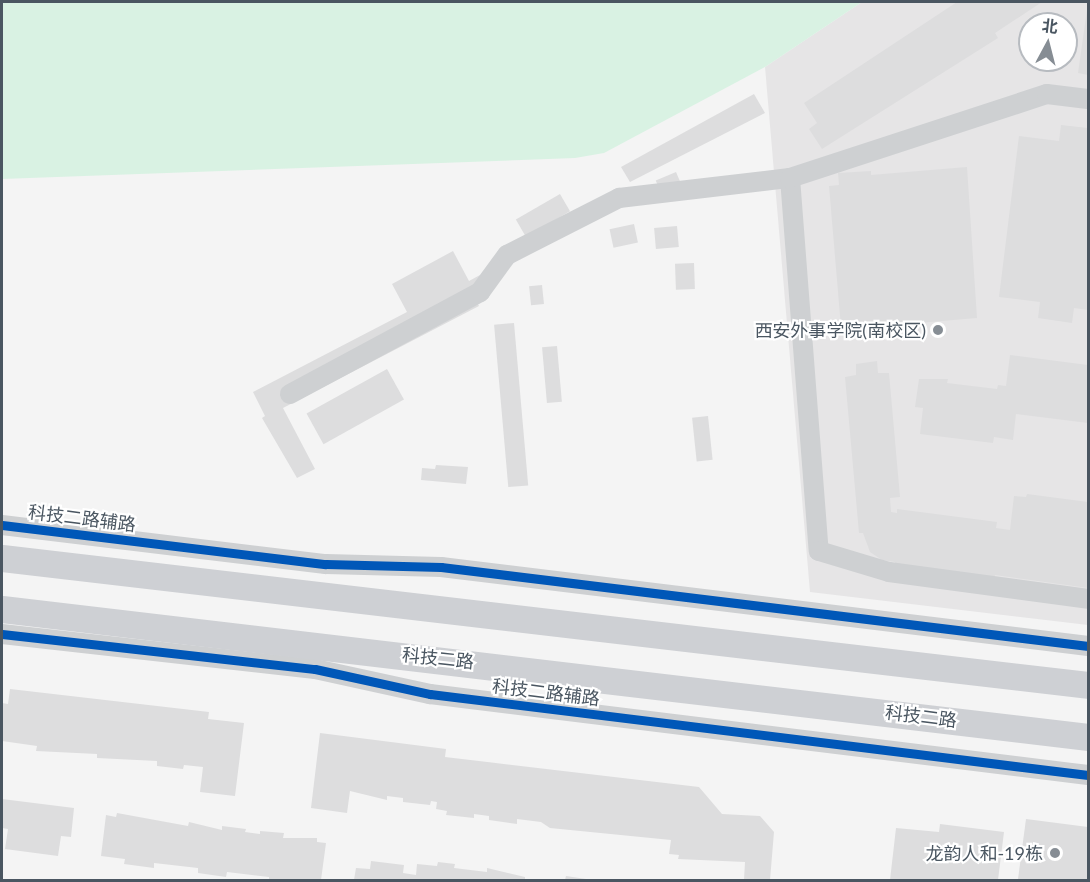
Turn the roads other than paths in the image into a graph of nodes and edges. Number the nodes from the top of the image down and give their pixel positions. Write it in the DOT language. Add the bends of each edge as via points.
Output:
graph roads {
  1 [pos="1089,99"];
  2 [pos="790,178"];
  3 [pos="290,394"];
  4 [pos="2,525"];
  5 [pos="2,558"];
  6 [pos="1089,598"];
  7 [pos="2,609"];
  8 [pos="2,634"];
  9 [pos="1089,646"];
  10 [pos="1089,685"];
  11 [pos="1089,737"];
  12 [pos="1089,775"];
  1 -- 2 [label="street" via="1047,94"];
  2 -- 3 [label="street" via="619,198 507,255 480,292"];
  2 -- 6 [label="street" via="819,551 889,572"];
  4 -- 9 [label="street, 科技二路辅路" via="326,564 441,567"];
  5 -- 10 [label="main road"];
  7 -- 11 [label="main road, 科技二路"];
  8 -- 12 [label="street, 科技二路辅路" via="315,669 430,694"];
}
